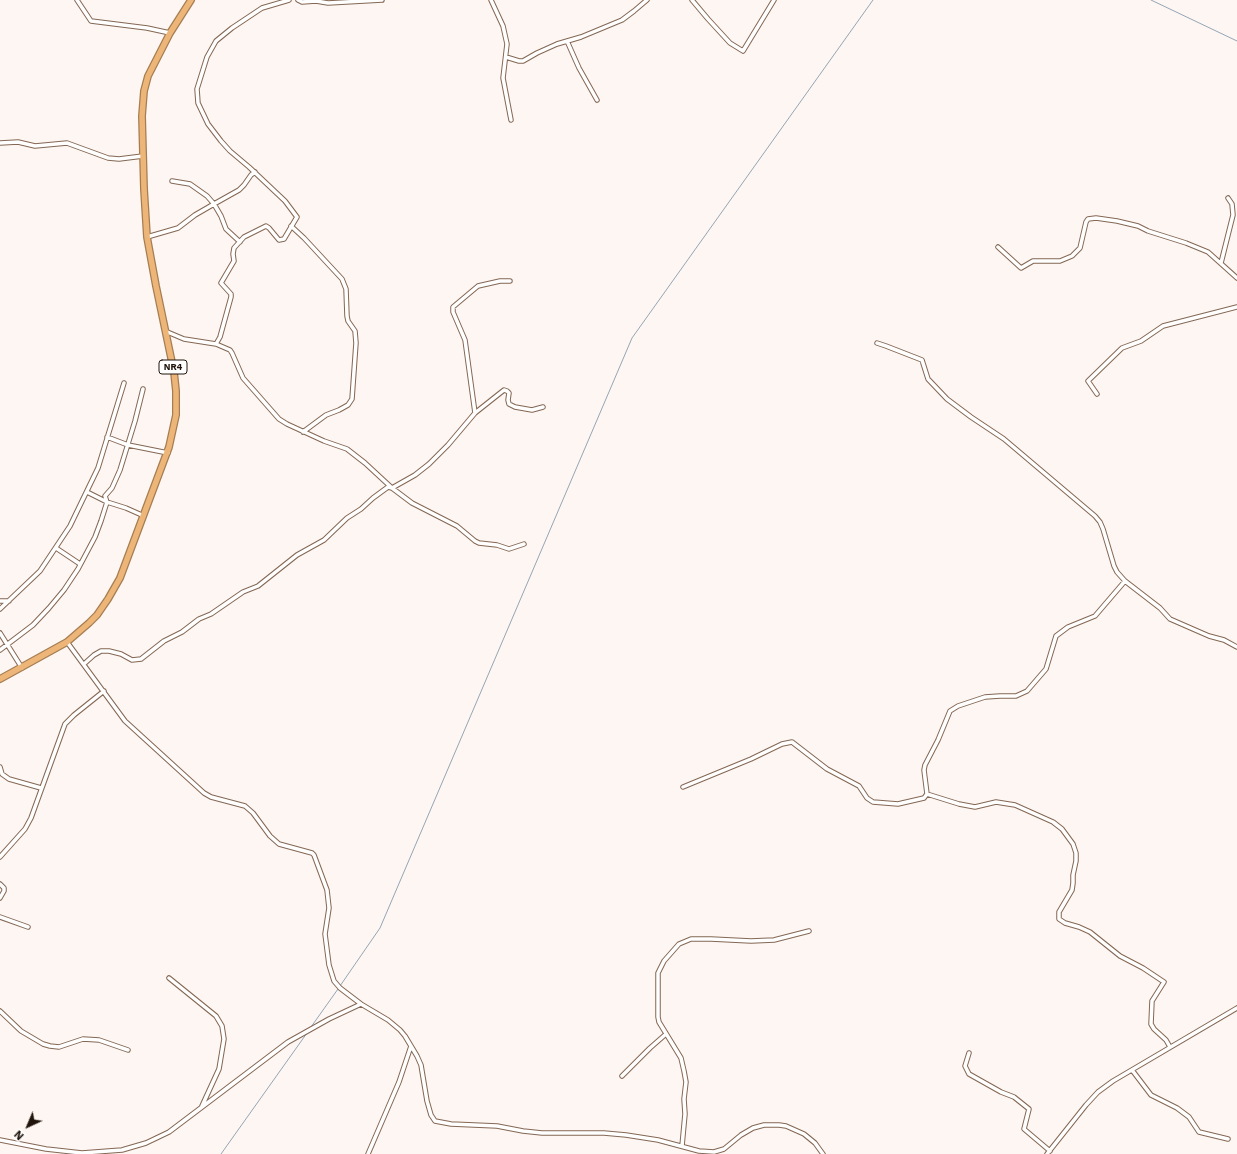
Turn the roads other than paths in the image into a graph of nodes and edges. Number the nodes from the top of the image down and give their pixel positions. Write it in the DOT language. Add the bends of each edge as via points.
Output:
graph roads {
  1 [pos="77,0"];
  2 [pos="191,0"];
  3 [pos="289,0"];
  4 [pos="298,0"];
  5 [pos="382,0"];
  6 [pos="491,0"];
  7 [pos="647,0"];
  8 [pos="692,0"];
  9 [pos="774,0"];
  10 [pos="344,1"];
  11 [pos="170,33"];
  12 [pos="567,41"];
  13 [pos="506,57"];
  14 [pos="597,100"];
  15 [pos="511,120"];
  16 [pos="0,143"];
  17 [pos="143,156"];
  18 [pos="255,172"];
  19 [pos="172,181"];
  20 [pos="1228,198"];
  21 [pos="214,204"];
  22 [pos="291,226"];
  23 [pos="147,237"];
  24 [pos="240,242"];
  25 [pos="998,247"];
  26 [pos="1221,263"];
  27 [pos="1237,278"];
  28 [pos="510,281"];
  29 [pos="1237,307"];
  30 [pos="165,331"];
  31 [pos="877,343"];
  32 [pos="216,344"];
  33 [pos="124,382"];
  34 [pos="142,389"];
  35 [pos="1097,394"];
  36 [pos="543,407"];
  37 [pos="476,413"];
  38 [pos="303,432"];
  39 [pos="108,437"];
  40 [pos="128,445"];
  41 [pos="168,453"];
  42 [pos="392,488"];
  43 [pos="87,492"];
  44 [pos="107,502"];
  45 [pos="144,516"];
  46 [pos="524,544"];
  47 [pos="56,548"];
  48 [pos="80,564"];
  49 [pos="1125,581"];
  50 [pos="0,601"];
  51 [pos="9,601"];
  52 [pos="0,609"];
  53 [pos="0,633"];
  54 [pos="67,642"];
  55 [pos="7,644"];
  56 [pos="1237,647"];
  57 [pos="0,650"];
  58 [pos="84,664"];
  59 [pos="22,668"];
  60 [pos="0,679"];
  61 [pos="104,691"];
  62 [pos="0,767"];
  63 [pos="683,787"];
  64 [pos="41,788"];
  65 [pos="927,794"];
  66 [pos="0,857"];
  67 [pos="0,884"];
  68 [pos="0,898"];
  69 [pos="0,917"];
  70 [pos="28,927"];
  71 [pos="809,931"];
  72 [pos="168,978"];
  73 [pos="361,1004"];
  74 [pos="1237,1008"];
  75 [pos="0,1011"];
  76 [pos="666,1034"];
  77 [pos="411,1046"];
  78 [pos="1170,1047"];
  79 [pos="128,1050"];
  80 [pos="969,1053"];
  81 [pos="1132,1070"];
  82 [pos="622,1076"];
  83 [pos="202,1107"];
  84 [pos="1228,1139"];
  85 [pos="0,1140"];
  86 [pos="682,1146"];
  87 [pos="1048,1152"];
  88 [pos="368,1154"];
  89 [pos="823,1154"];
  1 -- 11 [label="street" via="91,22"];
  2 -- 11 [label="highway, NR4"];
  3 -- 18 [label="street" via="262,8 216,41 197,89 198,103 208,124 230,151"];
  4 -- 10 [label="street" via="328,3"];
  5 -- 10 [label="street"];
  6 -- 13 [label="street" via="504,26"];
  7 -- 12 [label="street" via="622,20"];
  8 -- 9 [label="street" via="726,39 744,51"];
  11 -- 17 [label="highway, NR4" via="148,76 144,91"];
  12 -- 13 [label="street" via="524,61"];
  12 -- 14 [label="street"];
  13 -- 15 [label="street" via="503,78"];
  16 -- 17 [label="street" via="18,142 35,146 67,144 108,158 119,159"];
  17 -- 23 [label="highway, NR4"];
  18 -- 21 [label="street" via="239,190"];
  18 -- 22 [label="street" via="296,214 297,220"];
  19 -- 21 [label="street" via="190,184"];
  20 -- 26 [label="street" via="1232,204 1233,215"];
  21 -- 23 [label="street" via="178,228"];
  21 -- 24 [label="street" via="226,229"];
  22 -- 24 [label="street" via="285,238 281,240 266,226 246,235"];
  22 -- 38 [label="street" via="342,279 346,289 348,321 354,331 356,343 352,399 348,405 326,415"];
  23 -- 30 [label="highway, NR4"];
  24 -- 32 [label="street" via="233,251 233,265 221,281 231,297"];
  25 -- 26 [label="street" via="1021,268 1033,261 1060,261 1072,256 1080,248 1086,222 1090,218 1096,218 1138,226 1186,243 1208,252"];
  26 -- 27 [label="street"];
  28 -- 37 [label="street" via="478,286 453,307 465,340"];
  29 -- 35 [label="street" via="1165,325 1141,341 1122,348 1088,381"];
  30 -- 32 [label="street" via="184,339"];
  30 -- 41 [label="highway, NR4" via="174,372 176,400 174,429"];
  31 -- 49 [label="street" via="922,360 928,379 947,399 1004,439 1096,516 1103,529 1114,566"];
  32 -- 38 [label="street" via="230,350 247,384 279,419"];
  33 -- 39 [label="street"];
  34 -- 40 [label="street"];
  36 -- 37 [label="street" via="532,410 515,407 509,404 509,393 504,390"];
  37 -- 42 [label="street" via="429,464"];
  38 -- 42 [label="street" via="354,453"];
  39 -- 40 [label="street"];
  39 -- 43 [label="street"];
  40 -- 41 [label="street"];
  40 -- 44 [label="street" via="112,488 105,496"];
  41 -- 45 [label="highway, NR4"];
  42 -- 46 [label="street" via="412,503 457,526 479,543 509,549"];
  42 -- 58 [label="street" via="388,487 347,518 324,540 298,555 258,586 243,592 211,614 199,619 141,659 132,660 121,654 101,651"];
  43 -- 44 [label="street"];
  43 -- 47 [label="street"];
  44 -- 45 [label="street"];
  44 -- 48 [label="street" via="95,537"];
  45 -- 54 [label="highway, NR4" via="114,590 97,615"];
  47 -- 48 [label="street"];
  47 -- 51 [label="street" via="40,571"];
  48 -- 55 [label="street" via="49,608 33,625"];
  49 -- 56 [label="street" via="1170,619"];
  49 -- 65 [label="street" via="1095,616 1068,627 1056,636 1046,670 1027,691 1016,696 985,698 950,711 925,765"];
  50 -- 51 [label="street"];
  51 -- 52 [label="street"];
  53 -- 55 [label="street"];
  54 -- 58 [label="street"];
  54 -- 59 [label="highway, NR4"];
  55 -- 57 [label="street"];
  55 -- 59 [label="street"];
  58 -- 61 [label="street"];
  59 -- 60 [label="highway, NR4"];
  61 -- 64 [label="street" via="65,724"];
  61 -- 73 [label="street" via="125,720 204,793 245,806 279,844 314,855 328,890 329,908 325,934 330,971 337,986"];
  62 -- 64 [label="street" via="2,774 9,779"];
  63 -- 65 [label="street" via="792,742 826,769 859,786 873,802 898,804 924,798"];
  64 -- 66 [label="street" via="28,823"];
  65 -- 78 [label="street" via="975,807 996,802 1015,805 1044,817 1062,829 1076,853 1076,861 1072,890 1059,912 1059,919 1090,932 1120,956 1164,982 1152,1001 1151,1024"];
  67 -- 68 [label="street" via="4,891"];
  69 -- 70 [label="street"];
  71 -- 76 [label="street" via="774,940 711,938 691,939 679,944 667,957 658,973 658,1017"];
  72 -- 83 [label="street" via="216,1016 222,1026 224,1039 218,1069"];
  73 -- 77 [label="street" via="397,1027"];
  73 -- 83 [label="street" via="288,1042"];
  74 -- 78 [label="street"];
  75 -- 79 [label="street" via="21,1031 43,1044 59,1047 83,1039 99,1040"];
  76 -- 82 [label="street"];
  76 -- 86 [label="street" via="681,1058 686,1079"];
  77 -- 86 [label="street" via="421,1065 427,1101 435,1121 542,1133 611,1134"];
  77 -- 88 [label="street" via="399,1082"];
  78 -- 81 [label="street"];
  80 -- 87 [label="street" via="965,1066 968,1074 1001,1092 1014,1096 1029,1109 1024,1129"];
  81 -- 84 [label="street" via="1151,1095 1189,1117 1199,1132"];
  81 -- 87 [label="street" via="1098,1092"];
  83 -- 85 [label="street" via="164,1135 122,1150 82,1153"];
  86 -- 89 [label="street" via="719,1152 748,1130 758,1126 779,1125 804,1134"];
}
